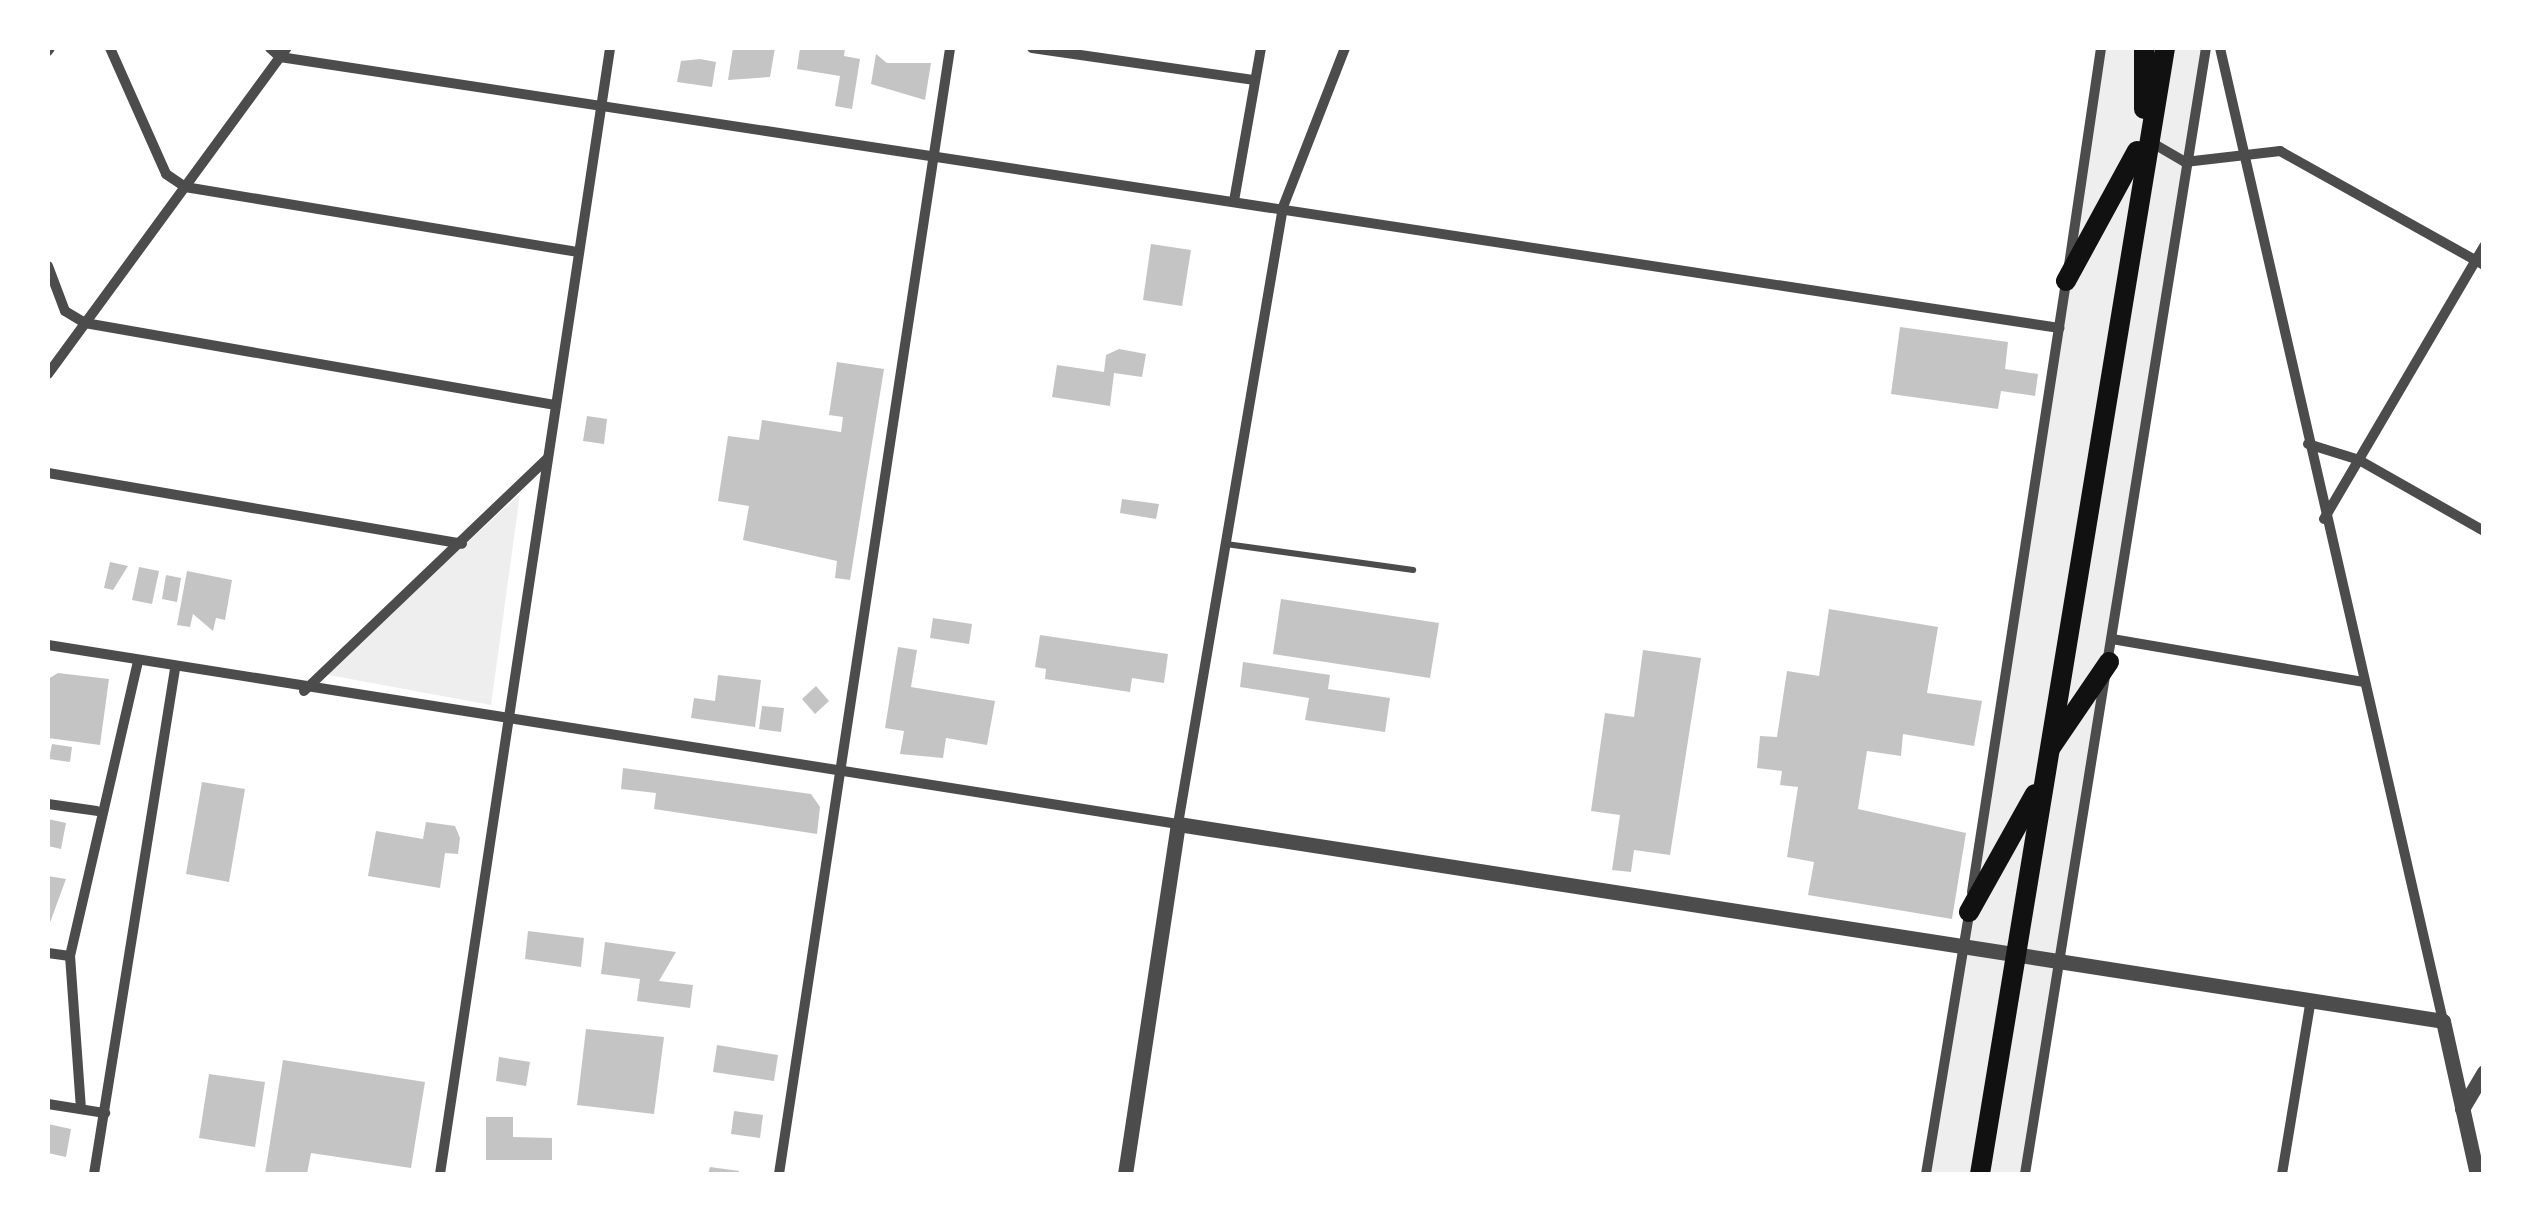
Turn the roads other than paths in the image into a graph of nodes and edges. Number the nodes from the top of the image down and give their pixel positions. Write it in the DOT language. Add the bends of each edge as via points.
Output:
graph roads {
  1 [pos="110,48"];
  2 [pos="270,48"];
  3 [pos="610,48"];
  4 [pos="950,48"];
  5 [pos="1032,48"];
  6 [pos="1261,48"];
  7 [pos="1346,48"];
  8 [pos="2100,48"];
  9 [pos="2144,48"];
  10 [pos="2165,48"];
  11 [pos="2206,48"];
  12 [pos="2220,48"];
  13 [pos="284,52"];
  14 [pos="1255,80"];
  15 [pos="602,102"];
  16 [pos="2144,138"];
  17 [pos="2245,148"];
  18 [pos="934,157"];
  19 [pos="2184,162"];
  20 [pos="185,187"];
  21 [pos="1234,201"];
  22 [pos="1283,207"];
  23 [pos="2484,246"];
  24 [pos="579,252"];
  25 [pos="2479,262"];
  26 [pos="48,266"];
  27 [pos="2066,281"];
  28 [pos="85,323"];
  29 [pos="2060,328"];
  30 [pos="48,374"];
  31 [pos="556,405"];
  32 [pos="2308,444"];
  33 [pos="548,458"];
  34 [pos="2358,460"];
  35 [pos="48,473"];
  36 [pos="2324,519"];
  37 [pos="2484,531"];
  38 [pos="462,544"];
  39 [pos="1226,544"];
  40 [pos="1413,570"];
  41 [pos="2112,639"];
  42 [pos="48,645"];
  43 [pos="138,662"];
  44 [pos="2109,662"];
  45 [pos="175,669"];
  46 [pos="2364,682"];
  47 [pos="304,691"];
  48 [pos="508,725"];
  49 [pos="2048,753"];
  50 [pos="839,773"];
  51 [pos="2043,779"];
  52 [pos="48,804"];
  53 [pos="97,812"];
  54 [pos="1178,824"];
  55 [pos="1970,912"];
  56 [pos="1964,943"];
  57 [pos="2016,950"];
  58 [pos="48,953"];
  59 [pos="70,956"];
  60 [pos="2058,957"];
  61 [pos="2311,999"];
  62 [pos="2443,1021"];
  63 [pos="2484,1072"];
  64 [pos="48,1104"];
  65 [pos="2462,1108"];
  66 [pos="81,1109"];
  67 [pos="105,1113"];
  68 [pos="94,1174"];
  69 [pos="440,1174"];
  70 [pos="779,1174"];
  71 [pos="1125,1174"];
  72 [pos="1926,1174"];
  73 [pos="1980,1174"];
  74 [pos="2025,1174"];
  75 [pos="2282,1174"];
  76 [pos="2477,1174"];
  1 -- 20 [label="street" via="166,174"];
  2 -- 13 [label="street"];
  3 -- 15 [label="street"];
  4 -- 18 [label="street"];
  5 -- 14 [label="street"];
  6 -- 14 [label="street"];
  7 -- 22 [label="street"];
  8 -- 27 [label="street"];
  9 -- 16 [label="highway"];
  10 -- 16 [label="highway"];
  11 -- 19 [label="street"];
  12 -- 17 [label="street"];
  13 -- 15 [label="street"];
  13 -- 20 [label="street"];
  14 -- 21 [label="street"];
  15 -- 18 [label="street"];
  15 -- 24 [label="street"];
  16 -- 19 [label="street"];
  16 -- 27 [label="highway"];
  16 -- 49 [label="highway"];
  17 -- 19 [label="street"];
  17 -- 25 [label="street" via="2280,151"];
  17 -- 32 [label="street"];
  18 -- 21 [label="street"];
  18 -- 50 [label="street"];
  19 -- 41 [label="street"];
  20 -- 24 [label="street"];
  20 -- 28 [label="street"];
  21 -- 22 [label="street"];
  22 -- 29 [label="street"];
  22 -- 39 [label="street"];
  23 -- 25 [label="street"];
  24 -- 31 [label="street"];
  25 -- 34 [label="street"];
  26 -- 28 [label="street" via="65,311"];
  27 -- 29 [label="street"];
  28 -- 30 [label="street"];
  28 -- 31 [label="street"];
  29 -- 55 [label="street"];
  31 -- 33 [label="street"];
  32 -- 34 [label="street"];
  32 -- 36 [label="street"];
  33 -- 38 [label="street"];
  33 -- 48 [label="street"];
  34 -- 36 [label="street"];
  34 -- 37 [label="street"];
  35 -- 38 [label="street"];
  36 -- 46 [label="street"];
  38 -- 47 [label="street"];
  39 -- 40 [label="lane"];
  39 -- 54 [label="street"];
  41 -- 44 [label="street"];
  41 -- 46 [label="street"];
  42 -- 43 [label="street"];
  43 -- 45 [label="street"];
  43 -- 53 [label="street"];
  44 -- 49 [label="highway"];
  44 -- 60 [label="street"];
  45 -- 47 [label="street"];
  45 -- 67 [label="street"];
  46 -- 62 [label="street"];
  47 -- 48 [label="street"];
  48 -- 50 [label="street"];
  48 -- 69 [label="street"];
  49 -- 51 [label="highway"];
  50 -- 54 [label="street"];
  50 -- 70 [label="street"];
  51 -- 55 [label="highway"];
  51 -- 57 [label="highway"];
  52 -- 53 [label="street"];
  53 -- 59 [label="street"];
  54 -- 56 [label="street"];
  54 -- 71 [label="street"];
  55 -- 56 [label="street"];
  56 -- 57 [label="street"];
  56 -- 72 [label="street"];
  57 -- 60 [label="street"];
  57 -- 73 [label="highway"];
  58 -- 59 [label="street"];
  59 -- 66 [label="street"];
  60 -- 61 [label="street"];
  60 -- 74 [label="street"];
  61 -- 62 [label="street"];
  61 -- 75 [label="street"];
  62 -- 65 [label="street"];
  63 -- 65 [label="street"];
  64 -- 66 [label="street"];
  65 -- 76 [label="street"];
  66 -- 67 [label="street"];
  67 -- 68 [label="street"];
}
